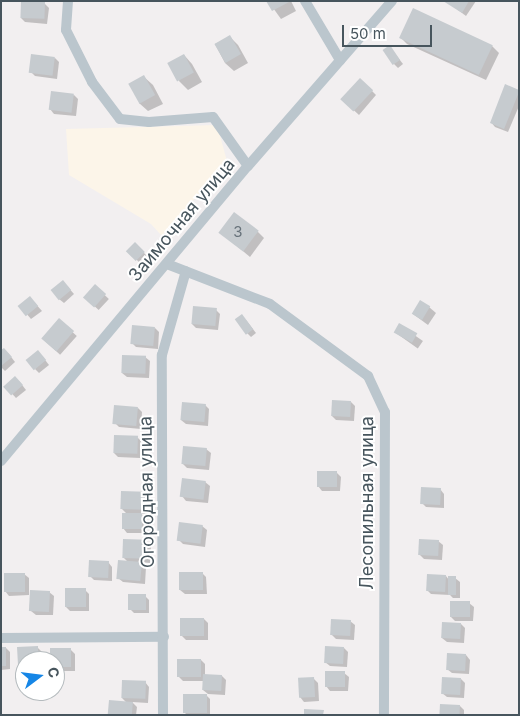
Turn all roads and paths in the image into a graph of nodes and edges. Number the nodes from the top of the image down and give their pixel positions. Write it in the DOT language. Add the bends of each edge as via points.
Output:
graph roads {
  1 [pos="68,1"];
  2 [pos="305,1"];
  3 [pos="392,1"];
  4 [pos="340,60"];
  5 [pos="248,166"];
  6 [pos="167,264"];
  7 [pos="186,271"];
  8 [pos="1,461"];
  9 [pos="164,637"];
  10 [pos="1,638"];
  11 [pos="163,715"];
  12 [pos="384,715"];
  1 -- 5 [label="street" via="66,30 92,82 120,119 150,122 213,117"];
  2 -- 4 [label="street"];
  3 -- 4 [label="street, Заимочная улица"];
  4 -- 5 [label="street, Заимочная улица"];
  5 -- 6 [label="street, Заимочная улица"];
  6 -- 7 [label="street, Лесопильная улица"];
  6 -- 8 [label="street, Заимочная улица"];
  7 -- 9 [label="street, Огородная улица" via="162,356"];
  7 -- 12 [label="street, Лесопильная улица" via="270,304 368,376 385,412"];
  9 -- 10 [label="street"];
  9 -- 11 [label="street, Огородная улица"];
}
